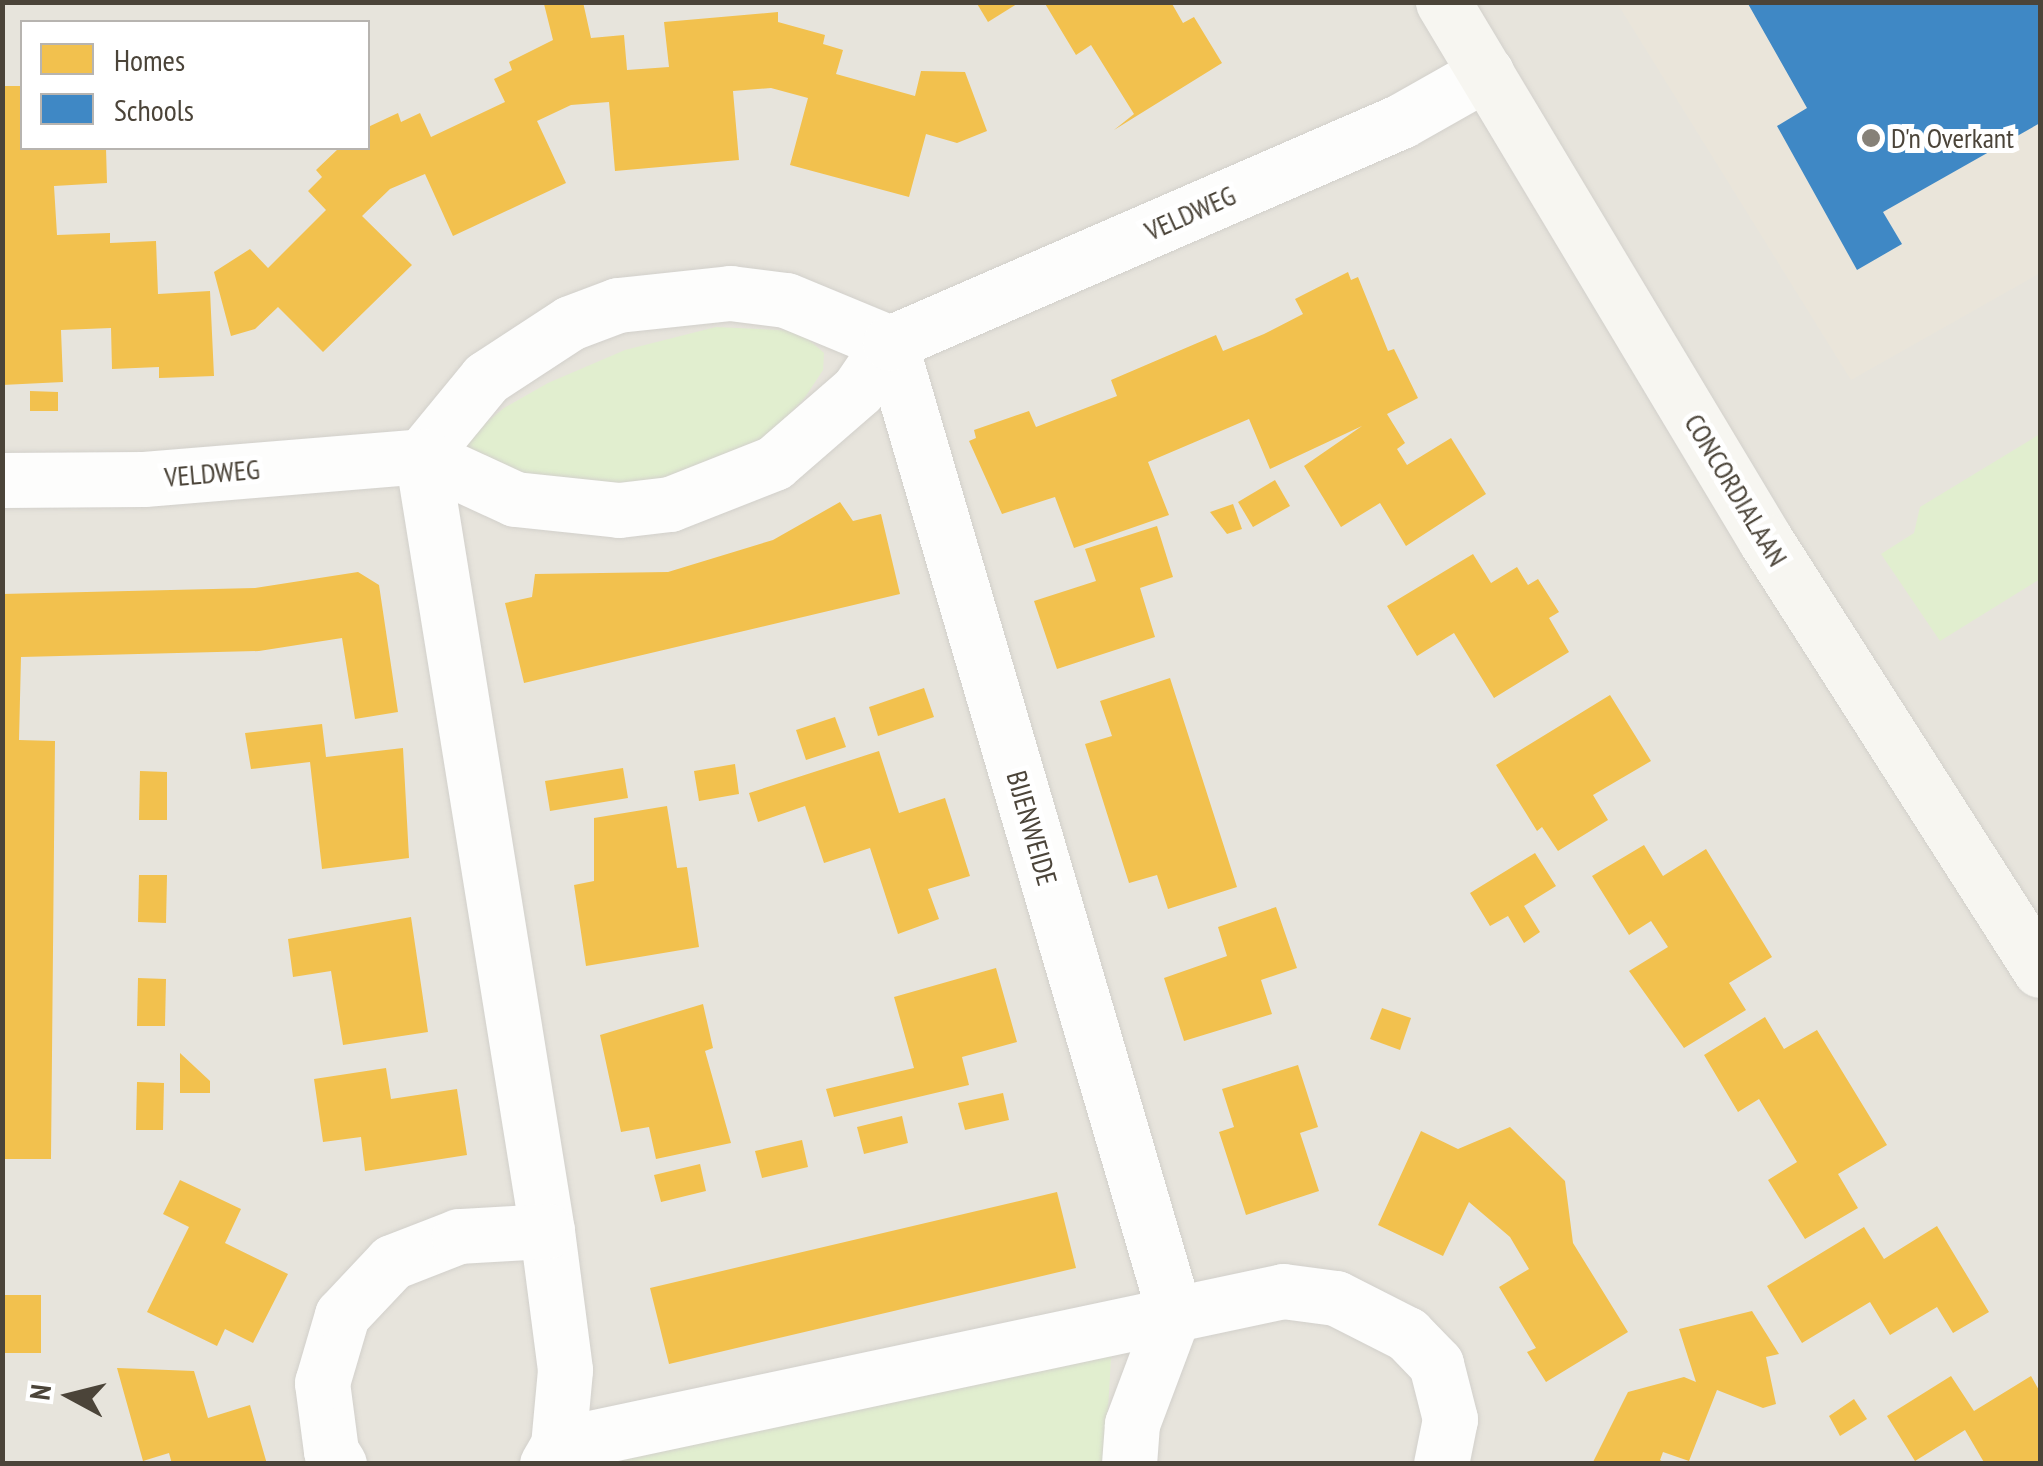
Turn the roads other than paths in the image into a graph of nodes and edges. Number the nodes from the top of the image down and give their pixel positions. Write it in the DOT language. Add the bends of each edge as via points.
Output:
graph roads {
  1 [pos="1443,2"];
  2 [pos="1486,73"];
  3 [pos="890,343"];
  4 [pos="422,456"];
  5 [pos="2,480"];
  6 [pos="2040,970"];
  7 [pos="547,1231"];
  8 [pos="1174,1312"];
  9 [pos="552,1454"];
  10 [pos="339,1464"];
  11 [pos="1129,1464"];
  12 [pos="1440,1464"];
  1 -- 2 [label="main road, CONCORDIALAAN"];
  2 -- 3 [label="street, VELDWEG" via="1401,121"];
  2 -- 6 [label="main road, CONCORDIALAAN" via="1766,542"];
  3 -- 4 [label="street" via="786,300 693,294 618,305 570,323 500,368 450,414"];
  3 -- 4 [label="street, VELDWEG" via="819,430 774,463 670,504 584,509 516,499"];
  3 -- 8 [label="street, BIJENWEIDE"];
  4 -- 5 [label="street, VELDWEG" via="144,478"];
  4 -- 7 [label="street"];
  7 -- 9 [label="street" via="564,1370"];
  7 -- 10 [label="street" via="460,1236 392,1262 342,1316 322,1383 331,1451"];
  8 -- 9 [label="street"];
  8 -- 11 [label="street" via="1132,1424"];
  8 -- 12 [label="street" via="1283,1292 1336,1298 1407,1334 1436,1364 1446,1401 1450,1419"];
}
